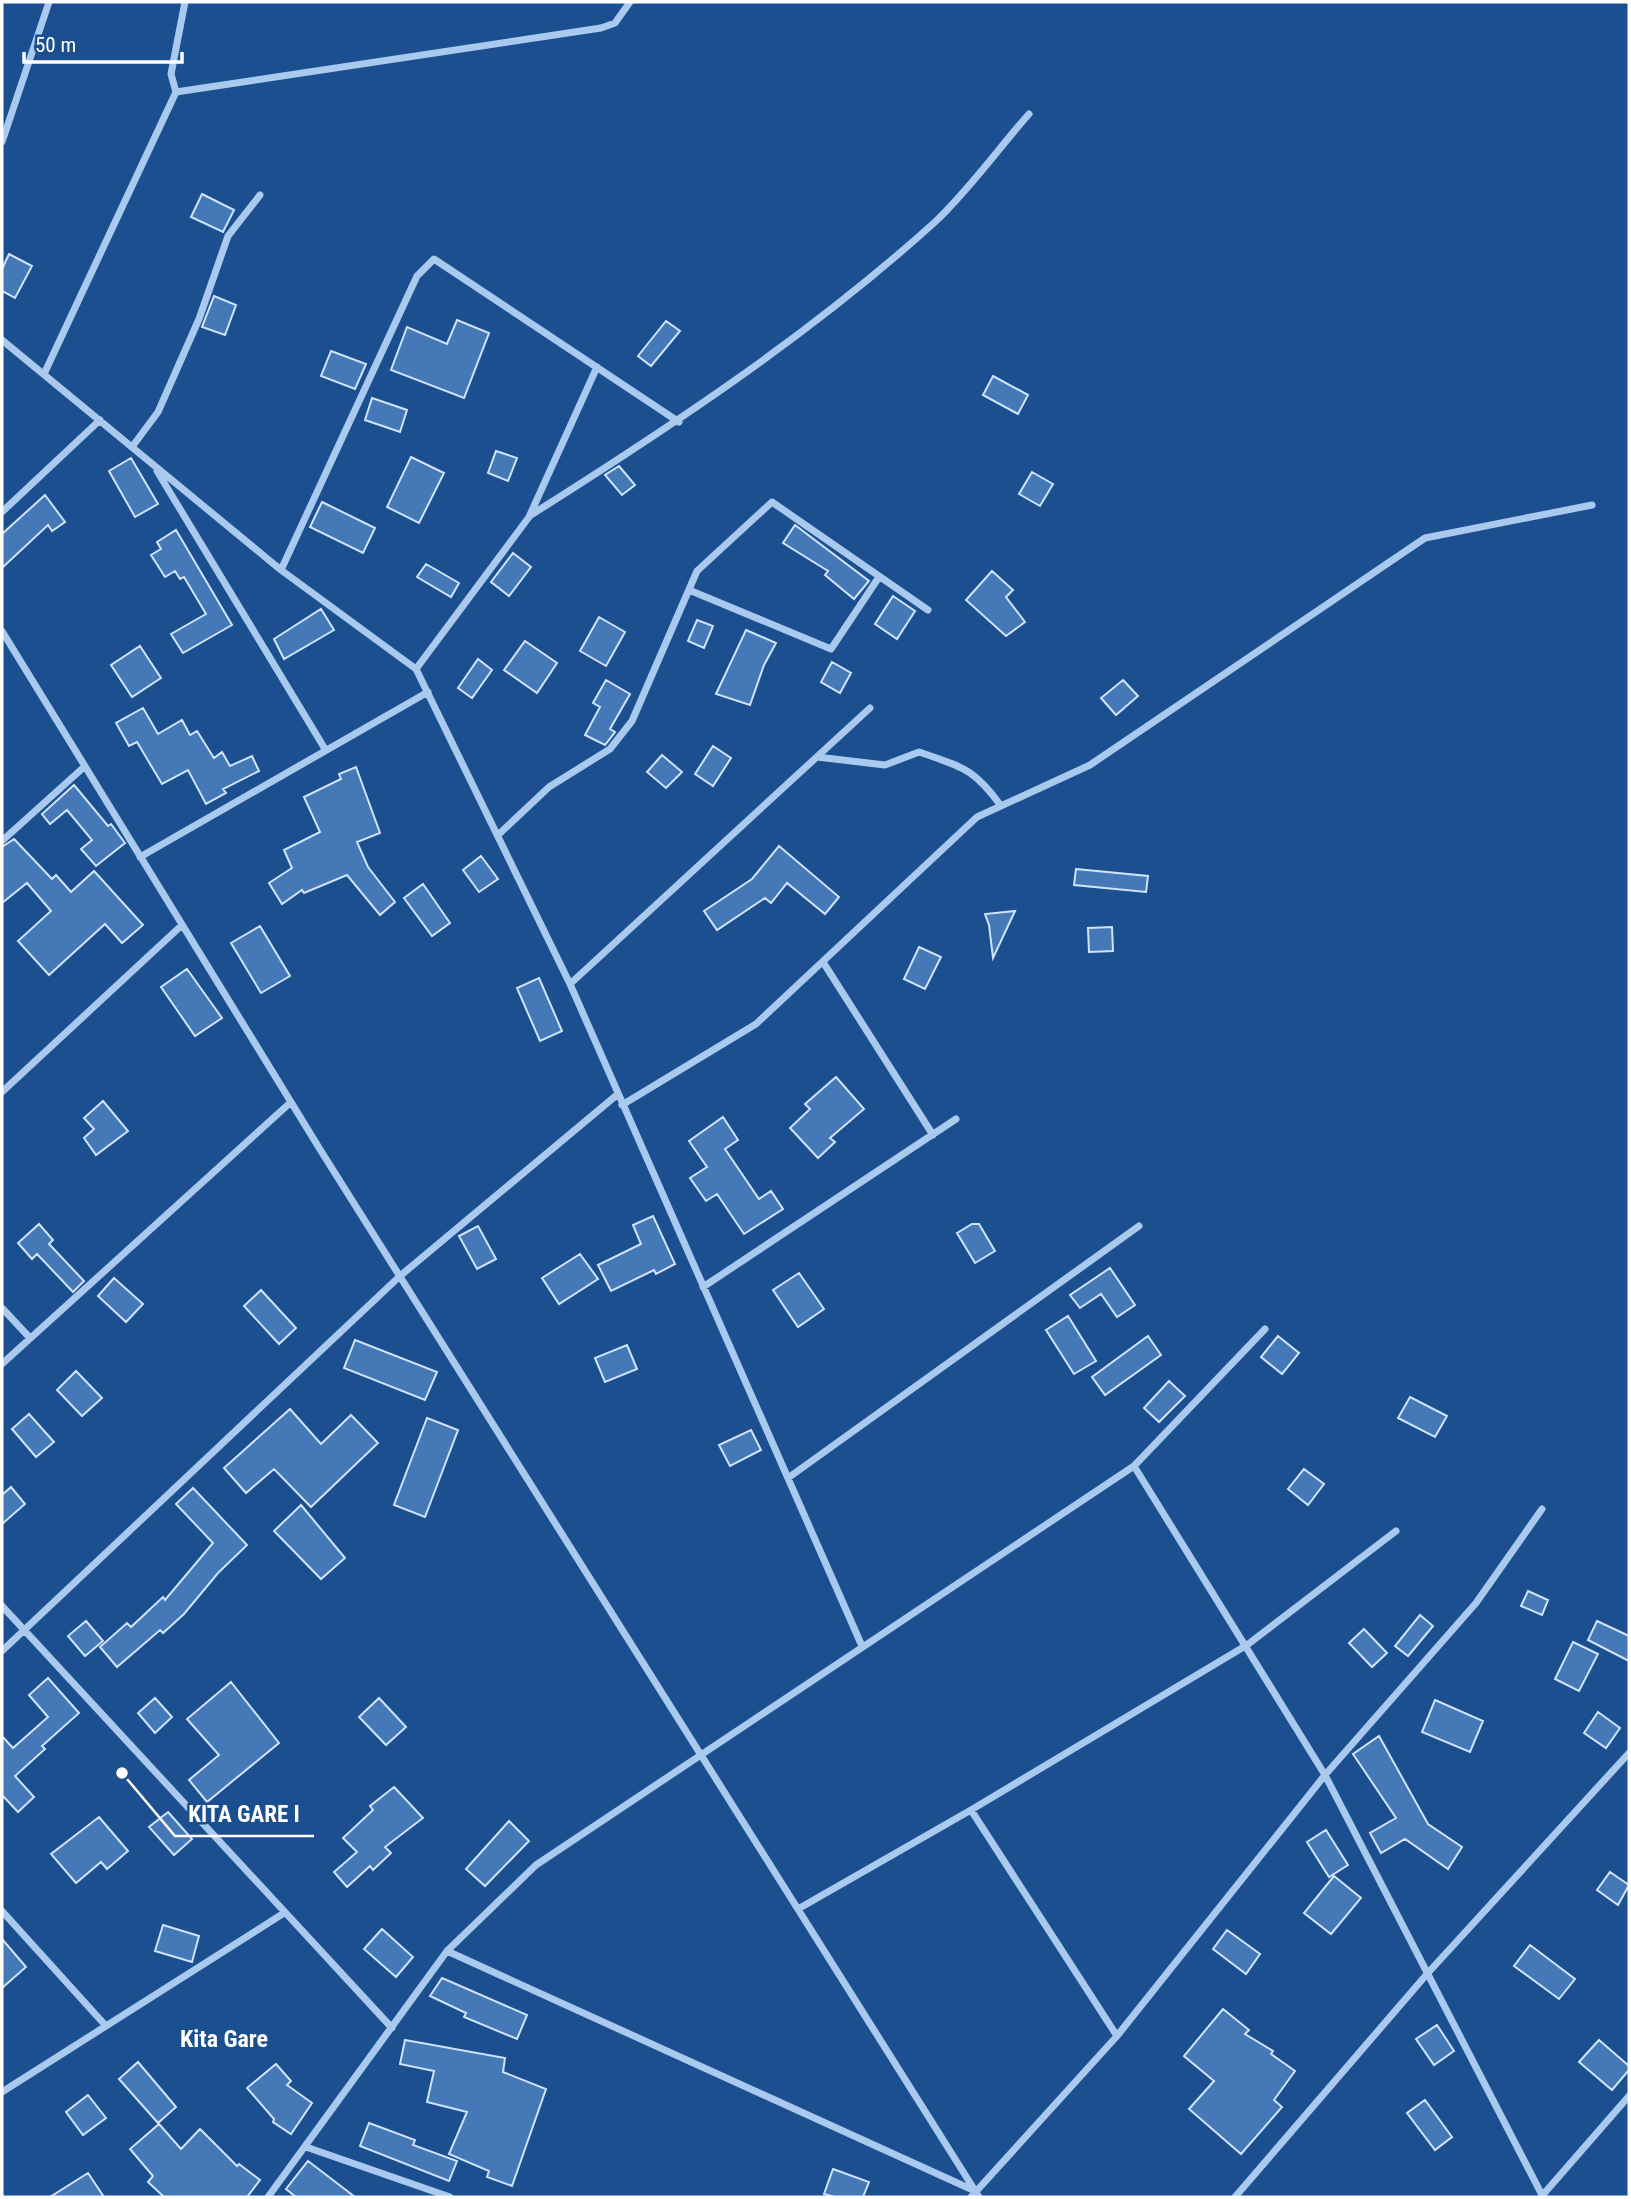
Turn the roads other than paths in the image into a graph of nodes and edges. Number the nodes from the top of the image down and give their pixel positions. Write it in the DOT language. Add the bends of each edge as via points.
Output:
graph roads {
  1 [pos="49,2"];
  2 [pos="185,2"];
  3 [pos="630,2"];
  4 [pos="176,92"];
  5 [pos="1029,114"];
  6 [pos="2,142"];
  7 [pos="260,195"];
  8 [pos="2,340"];
  9 [pos="597,368"];
  10 [pos="44,374"];
  11 [pos="100,420"];
  12 [pos="679,422"];
  13 [pos="132,447"];
  14 [pos="153,466"];
  15 [pos="1592,505"];
  16 [pos="2,512"];
  17 [pos="529,517"];
  18 [pos="281,570"];
  19 [pos="879,577"];
  20 [pos="689,590"];
  21 [pos="928,610"];
  22 [pos="2,631"];
  23 [pos="416,668"];
  24 [pos="428,692"];
  25 [pos="870,708"];
  26 [pos="325,749"];
  27 [pos="817,757"];
  28 [pos="84,766"];
  29 [pos="1001,806"];
  30 [pos="498,835"];
  31 [pos="2,841"];
  32 [pos="140,857"];
  33 [pos="182,925"];
  34 [pos="823,962"];
  35 [pos="570,984"];
  36 [pos="2,1092"];
  37 [pos="618,1094"];
  38 [pos="292,1102"];
  39 [pos="622,1104"];
  40 [pos="957,1119"];
  41 [pos="933,1135"];
  42 [pos="1139,1226"];
  43 [pos="400,1276"];
  44 [pos="703,1287"];
  45 [pos="2,1308"];
  46 [pos="1265,1329"];
  47 [pos="30,1339"];
  48 [pos="2,1364"];
  49 [pos="1134,1466"];
  50 [pos="788,1478"];
  51 [pos="1542,1509"];
  52 [pos="1396,1531"];
  53 [pos="2,1606"];
  54 [pos="24,1630"];
  55 [pos="1247,1644"];
  56 [pos="862,1646"];
  57 [pos="2,1651"];
  58 [pos="701,1753"];
  59 [pos="1629,1753"];
  60 [pos="1325,1776"];
  61 [pos="971,1810"];
  62 [pos="798,1909"];
  63 [pos="2,1911"];
  64 [pos="284,1913"];
  65 [pos="447,1951"];
  66 [pos="1427,1974"];
  67 [pos="106,2026"];
  68 [pos="392,2028"];
  69 [pos="1117,2036"];
  70 [pos="2,2092"];
  71 [pos="1629,2096"];
  72 [pos="306,2147"];
  73 [pos="975,2195"];
  74 [pos="268,2197"];
  75 [pos="450,2197"];
  76 [pos="1235,2197"];
  77 [pos="1542,2197"];
  1 -- 6 [label="street"];
  2 -- 4 [label="street" via="171,74"];
  3 -- 4 [label="street" via="615,23 601,28"];
  4 -- 10 [label="street"];
  5 -- 12 [label="street" via="936,220 782,348"];
  7 -- 13 [label="street" via="228,236 200,319 163,400"];
  8 -- 10 [label="street"];
  9 -- 12 [label="street"];
  9 -- 17 [label="street"];
  9 -- 18 [label="street" via="434,259 417,276"];
  10 -- 11 [label="street"];
  11 -- 13 [label="street"];
  11 -- 16 [label="street"];
  12 -- 17 [label="street"];
  13 -- 14 [label="street"];
  14 -- 18 [label="street"];
  14 -- 26 [label="street"];
  15 -- 29 [label="street" via="1425,538 1090,765"];
  17 -- 23 [label="street"];
  18 -- 23 [label="street"];
  19 -- 20 [label="street" via="831,649"];
  19 -- 20 [label="street" via="772,502 697,571"];
  19 -- 21 [label="street"];
  20 -- 30 [label="street" via="632,721 610,749 549,788"];
  22 -- 28 [label="street"];
  23 -- 24 [label="street"];
  24 -- 26 [label="street"];
  24 -- 30 [label="street"];
  25 -- 27 [label="street"];
  26 -- 32 [label="street"];
  27 -- 29 [label="street" via="885,765 919,752 963,767 982,779"];
  27 -- 35 [label="street"];
  28 -- 31 [label="street"];
  28 -- 32 [label="street"];
  29 -- 34 [label="street" via="977,817"];
  30 -- 35 [label="street"];
  32 -- 33 [label="street"];
  33 -- 36 [label="street"];
  33 -- 38 [label="street"];
  34 -- 39 [label="street" via="756,1024"];
  34 -- 41 [label="street"];
  35 -- 37 [label="street"];
  37 -- 39 [label="street"];
  37 -- 43 [label="street"];
  38 -- 43 [label="street"];
  38 -- 47 [label="street"];
  39 -- 44 [label="street"];
  40 -- 41 [label="street"];
  41 -- 44 [label="street"];
  42 -- 50 [label="street"];
  43 -- 54 [label="street"];
  43 -- 58 [label="street"];
  44 -- 50 [label="street"];
  45 -- 47 [label="street"];
  46 -- 49 [label="street"];
  47 -- 48 [label="street"];
  49 -- 55 [label="street"];
  49 -- 56 [label="street"];
  50 -- 56 [label="street"];
  51 -- 60 [label="street" via="1476,1603"];
  52 -- 55 [label="street"];
  53 -- 54 [label="street"];
  54 -- 57 [label="street"];
  54 -- 64 [label="street"];
  55 -- 60 [label="street"];
  55 -- 61 [label="street"];
  56 -- 58 [label="street"];
  58 -- 62 [label="street"];
  58 -- 65 [label="street" via="536,1865"];
  59 -- 66 [label="street"];
  60 -- 66 [label="street"];
  60 -- 69 [label="street"];
  61 -- 62 [label="street"];
  61 -- 69 [label="street"];
  62 -- 73 [label="street"];
  63 -- 67 [label="street"];
  64 -- 67 [label="street"];
  64 -- 68 [label="street"];
  65 -- 68 [label="street"];
  65 -- 73 [label="street"];
  66 -- 76 [label="street"];
  66 -- 77 [label="street"];
  67 -- 70 [label="street"];
  68 -- 72 [label="street"];
  69 -- 73 [label="street"];
  71 -- 77 [label="street"];
  72 -- 74 [label="street"];
  72 -- 75 [label="street"];
}
